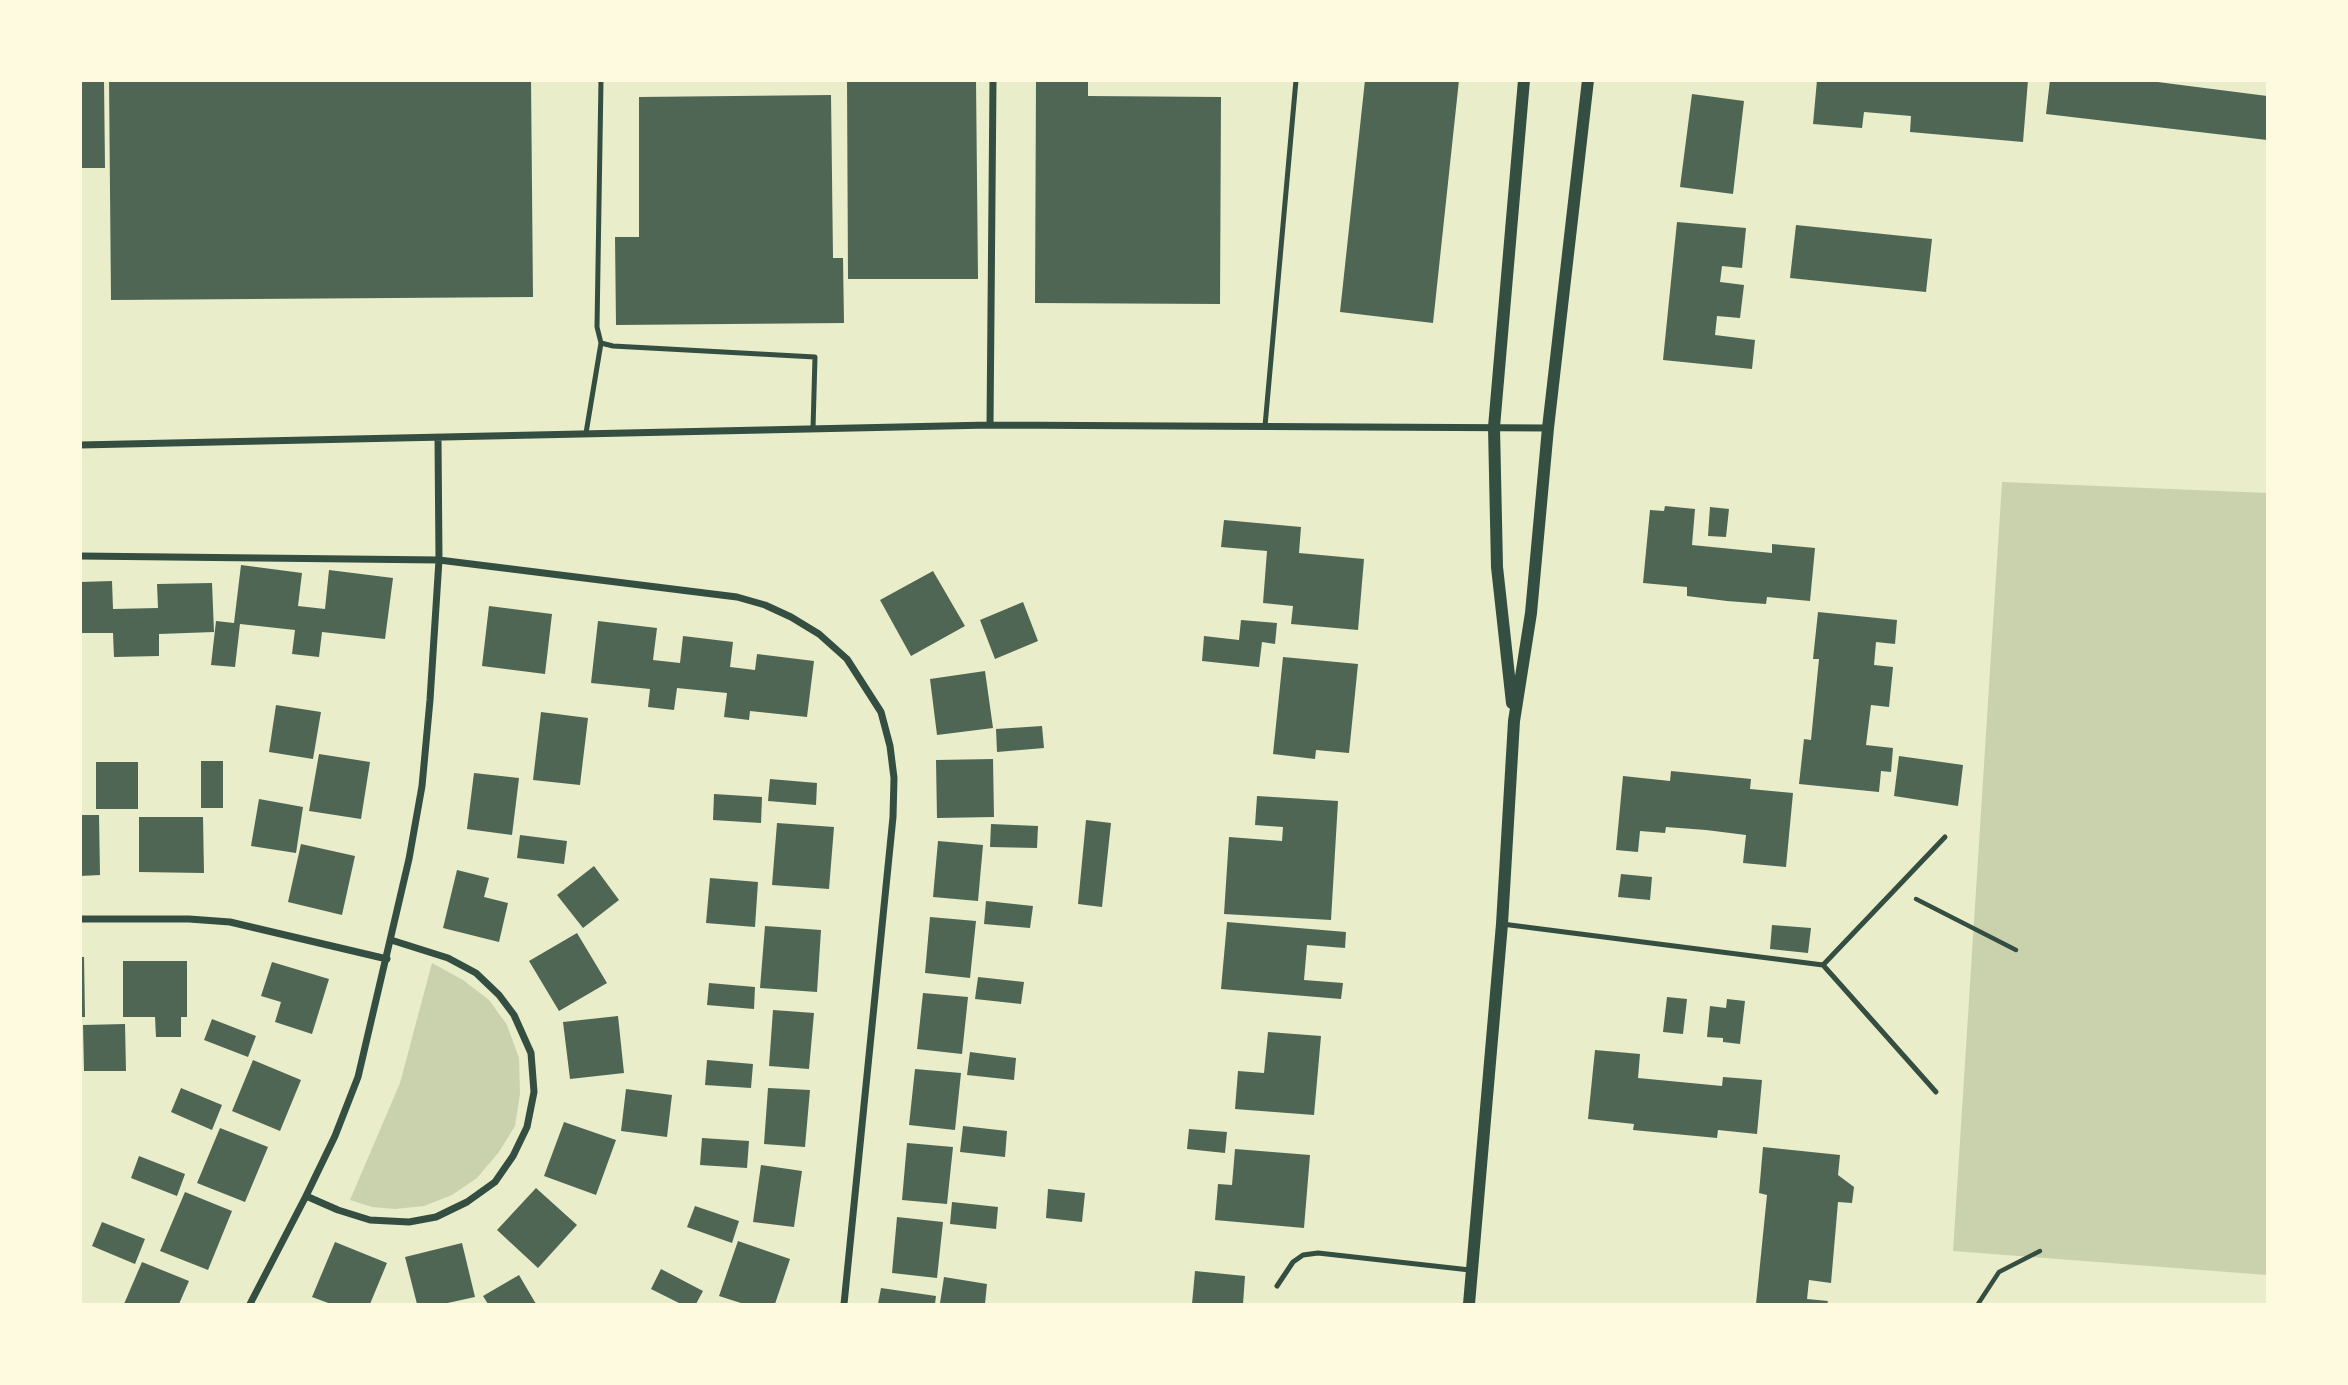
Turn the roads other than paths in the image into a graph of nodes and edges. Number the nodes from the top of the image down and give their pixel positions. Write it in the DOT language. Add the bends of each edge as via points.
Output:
graph roads {
  1 [pos="601,80"];
  2 [pos="993,80"];
  3 [pos="1297,80"];
  4 [pos="1524,80"];
  5 [pos="1588,80"];
  6 [pos="601,343"];
  7 [pos="990,425"];
  8 [pos="1265,426"];
  9 [pos="1494,427"];
  10 [pos="1548,428"];
  11 [pos="813,429"];
  12 [pos="586,433"];
  13 [pos="438,438"];
  14 [pos="80,445"];
  15 [pos="80,556"];
  16 [pos="439,560"];
  17 [pos="1514,721"];
  18 [pos="1945,837"];
  19 [pos="80,919"];
  20 [pos="1502,924"];
  21 [pos="391,940"];
  22 [pos="387,959"];
  23 [pos="1823,965"];
  24 [pos="1936,1092"];
  25 [pos="306,1196"];
  26 [pos="1473,1270"];
  27 [pos="1277,1286"];
  28 [pos="250,1304"];
  29 [pos="844,1304"];
  30 [pos="1469,1304"];
  1 -- 6 [label="lane" via="597,327"];
  2 -- 7 [label="street"];
  3 -- 8 [label="lane"];
  4 -- 9 [label="street"];
  5 -- 10 [label="street"];
  6 -- 11 [label="lane" via="814,357"];
  6 -- 12 [label="lane"];
  7 -- 8 [label="street"];
  7 -- 11 [label="street"];
  8 -- 9 [label="street"];
  9 -- 10 [label="street"];
  9 -- 17 [label="street" via="1497,567"];
  10 -- 17 [label="street" via="1531,613"];
  11 -- 12 [label="street"];
  12 -- 13 [label="street"];
  13 -- 14 [label="street"];
  13 -- 16 [label="street"];
  15 -- 16 [label="street"];
  16 -- 21 [label="street" via="422,786"];
  16 -- 29 [label="street" via="737,597 765,605 819,634 847,659 881,712 894,778 893,817"];
  17 -- 20 [label="street"];
  18 -- 23 [label="lane"];
  19 -- 22 [label="street" via="230,922"];
  20 -- 23 [label="lane"];
  20 -- 26 [label="street"];
  21 -- 22 [label="street"];
  21 -- 25 [label="street" via="448,958 476,973 514,1015 531,1054 534,1092 527,1127 495,1182 436,1217 409,1222 370,1220"];
  22 -- 25 [label="street" via="358,1077"];
  23 -- 24 [label="lane"];
  25 -- 28 [label="street"];
  26 -- 27 [label="lane" via="1310,1254 1293,1262"];
  26 -- 30 [label="street"];
}
